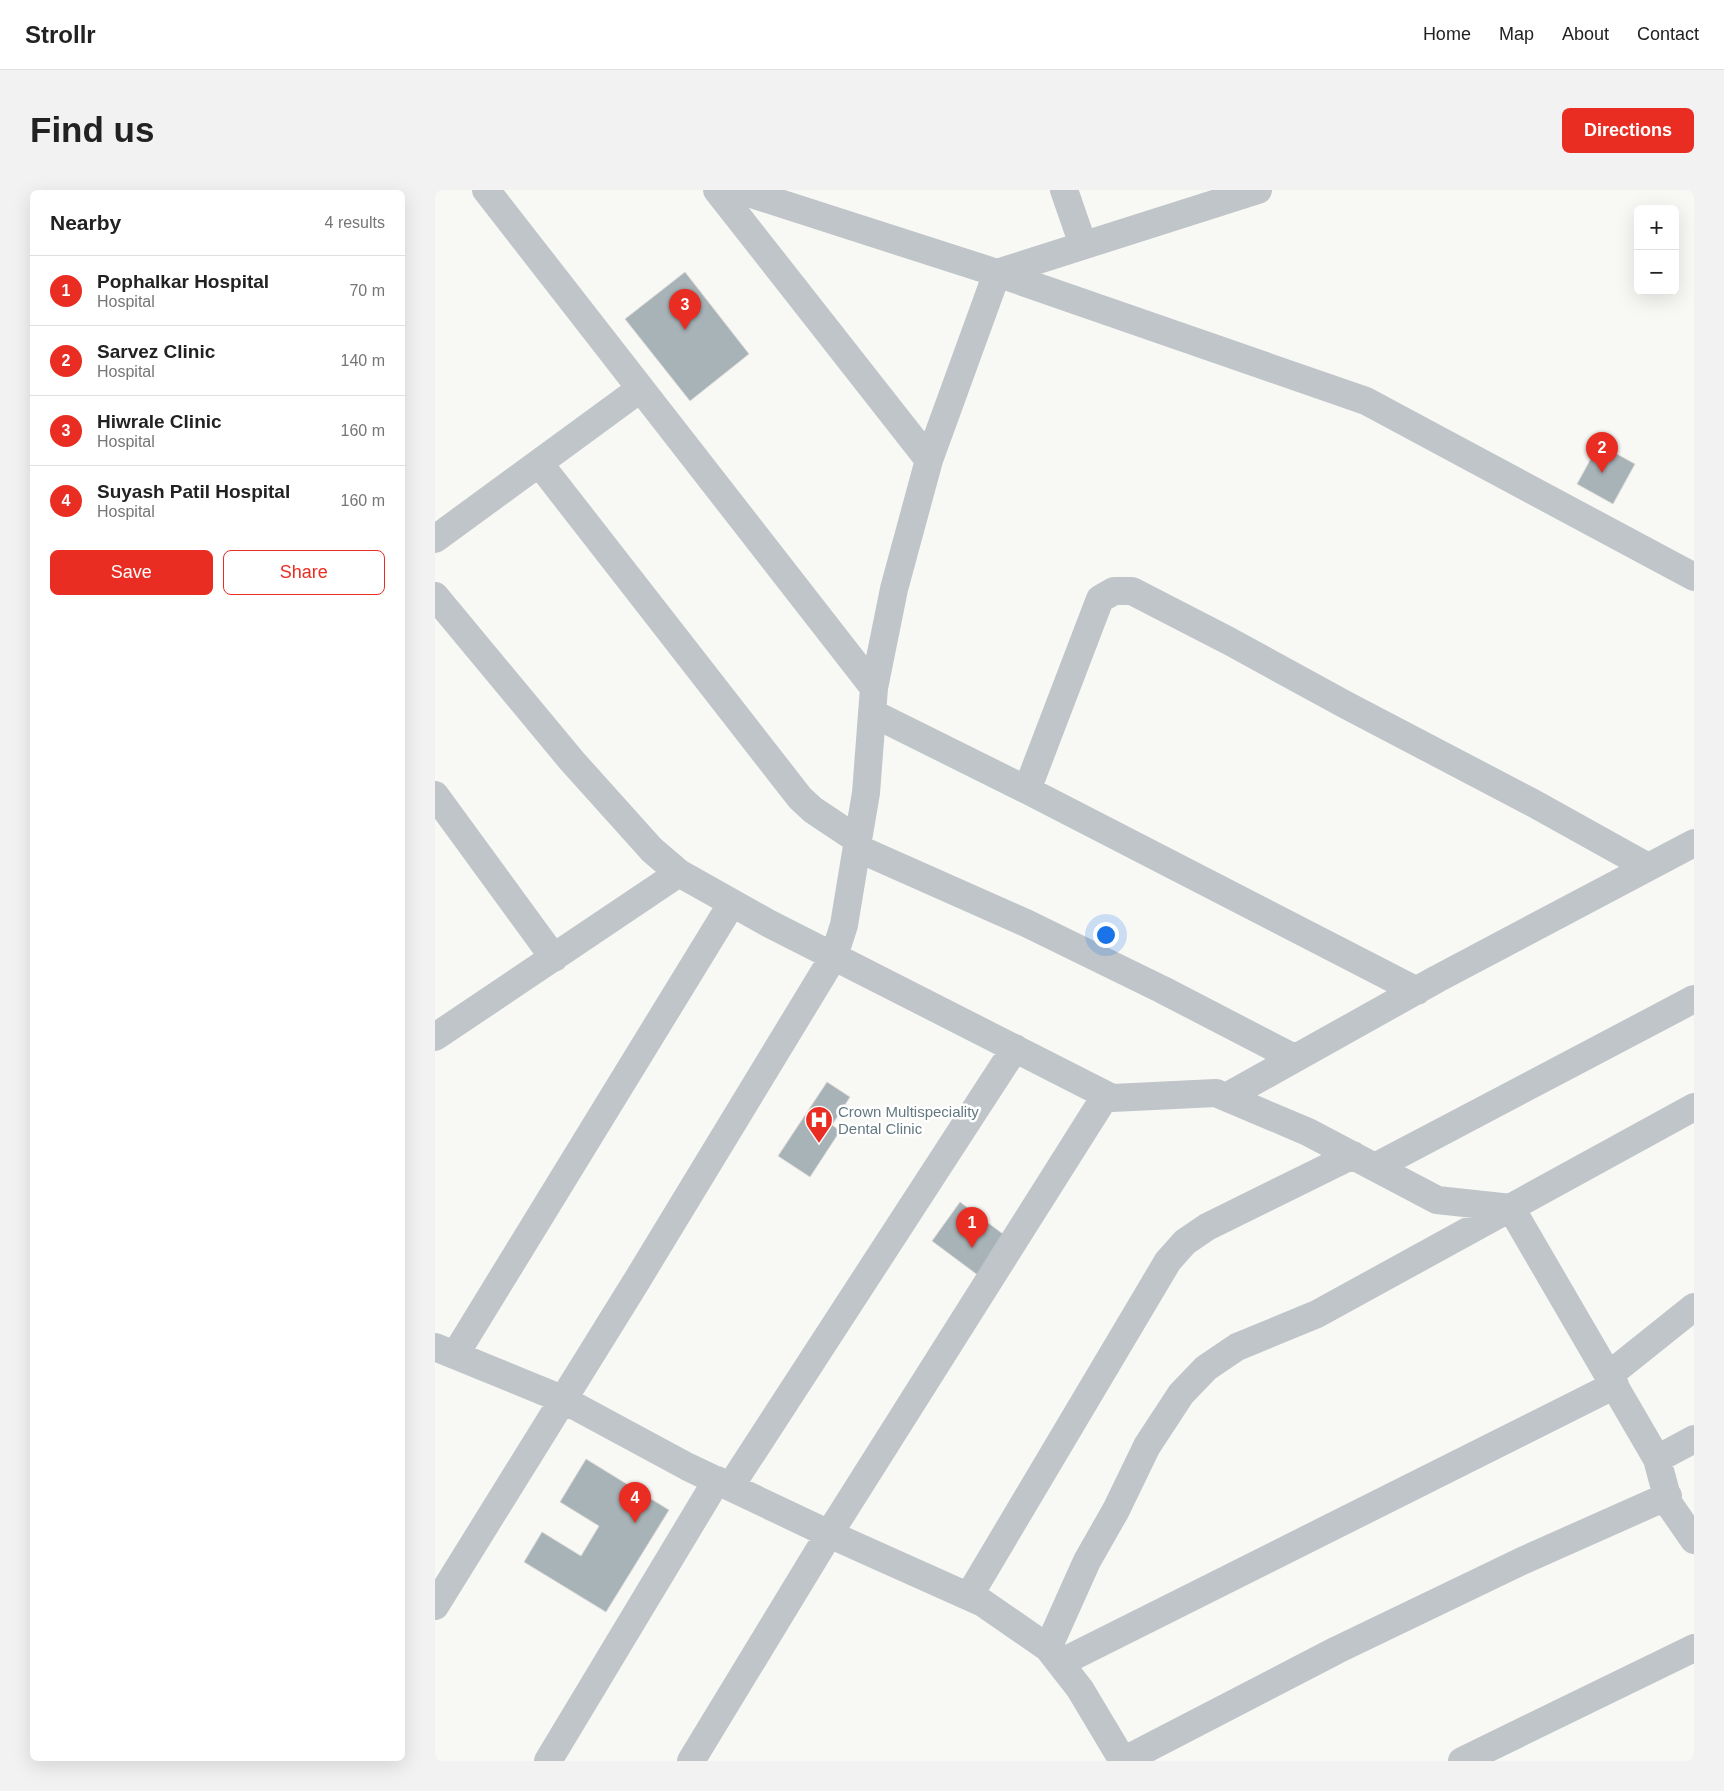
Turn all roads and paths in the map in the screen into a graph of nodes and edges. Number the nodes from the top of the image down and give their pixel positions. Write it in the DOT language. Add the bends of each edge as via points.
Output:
graph roads {
  1 [pos="486,190"];
  2 [pos="717,190"];
  3 [pos="739,190"];
  4 [pos="1064,190"];
  5 [pos="1258,190"];
  6 [pos="1083,246"];
  7 [pos="997,273"];
  8 [pos="640,389"];
  9 [pos="929,460"];
  10 [pos="539,463"];
  11 [pos="435,539"];
  12 [pos="1694,577"];
  13 [pos="435,596"];
  14 [pos="873,700"];
  15 [pos="1027,790"];
  16 [pos="435,795"];
  17 [pos="1694,843"];
  18 [pos="857,844"];
  19 [pos="1648,867"];
  20 [pos="679,873"];
  21 [pos="732,902"];
  22 [pos="834,956"];
  23 [pos="554,958"];
  24 [pos="1417,991"];
  25 [pos="1694,999"];
  26 [pos="435,1037"];
  27 [pos="1015,1048"];
  28 [pos="1294,1058"];
  29 [pos="1105,1095"];
  30 [pos="1226,1097"];
  31 [pos="1694,1107"];
  32 [pos="1364,1161"];
  33 [pos="1511,1208"];
  34 [pos="1694,1307"];
  35 [pos="443,1355"];
  36 [pos="1612,1380"];
  37 [pos="562,1399"];
  38 [pos="1694,1439"];
  39 [pos="1657,1458"];
  40 [pos="723,1484"];
  41 [pos="1668,1496"];
  42 [pos="829,1534"];
  43 [pos="1694,1540"];
  44 [pos="969,1596"];
  45 [pos="435,1606"];
  46 [pos="1694,1648"];
  47 [pos="1054,1656"];
  48 [pos="549,1761"];
  49 [pos="691,1761"];
  50 [pos="1462,1761"];
  1 -- 8 [label="street"];
  2 -- 9 [label="street"];
  3 -- 7 [label="street"];
  4 -- 6 [label="street"];
  5 -- 6 [label="street"];
  6 -- 7 [label="street"];
  7 -- 9 [label="street"];
  7 -- 12 [label="street" via="1366,401"];
  8 -- 10 [label="street"];
  8 -- 14 [label="street"];
  9 -- 14 [label="street" via="894,589"];
  10 -- 11 [label="street"];
  10 -- 18 [label="street" via="801,798"];
  13 -- 20 [label="street" via="572,761 652,850"];
  14 -- 15 [label="street"];
  14 -- 18 [label="street" via="866,793"];
  15 -- 19 [label="street" via="1100,600 1113,591 1132,591 1533,802"];
  15 -- 24 [label="street"];
  16 -- 23 [label="street"];
  17 -- 19 [label="street"];
  18 -- 22 [label="street" via="844,924"];
  18 -- 28 [label="street" via="1035,927"];
  19 -- 24 [label="street"];
  20 -- 21 [label="street"];
  20 -- 23 [label="street"];
  21 -- 22 [label="street"];
  21 -- 35 [label="street"];
  22 -- 27 [label="street"];
  22 -- 37 [label="street"];
  23 -- 26 [label="street"];
  24 -- 28 [label="street"];
  25 -- 32 [label="street"];
  27 -- 29 [label="street"];
  27 -- 40 [label="street"];
  28 -- 30 [label="street"];
  29 -- 30 [label="street" via="1112,1098 1216,1093"];
  29 -- 42 [label="street"];
  30 -- 32 [label="street" via="1308,1132"];
  31 -- 33 [label="street"];
  32 -- 33 [label="street" via="1437,1200"];
  32 -- 44 [label="street" via="1207,1227 1185,1242 1169,1261"];
  33 -- 36 [label="street"];
  33 -- 47 [label="street" via="1317,1314 1237,1347 1206,1368 1181,1394 1147,1446 1087,1561"];
  34 -- 36 [label="street"];
  35 -- 37 [label="street"];
  36 -- 39 [label="street"];
  36 -- 47 [label="street"];
  37 -- 40 [label="street"];
  37 -- 45 [label="street"];
  38 -- 39 [label="street"];
  39 -- 41 [label="street"];
  40 -- 42 [label="street"];
  40 -- 48 [label="street"];
  41 -- 43 [label="street" via="1669,1504"];
  41 -- 47 [label="street" via="1522,1561 1337,1650 1123,1761 1080,1689"];
  42 -- 44 [label="street"];
  42 -- 49 [label="street"];
  44 -- 47 [label="street"];
  46 -- 50 [label="street"];
}
